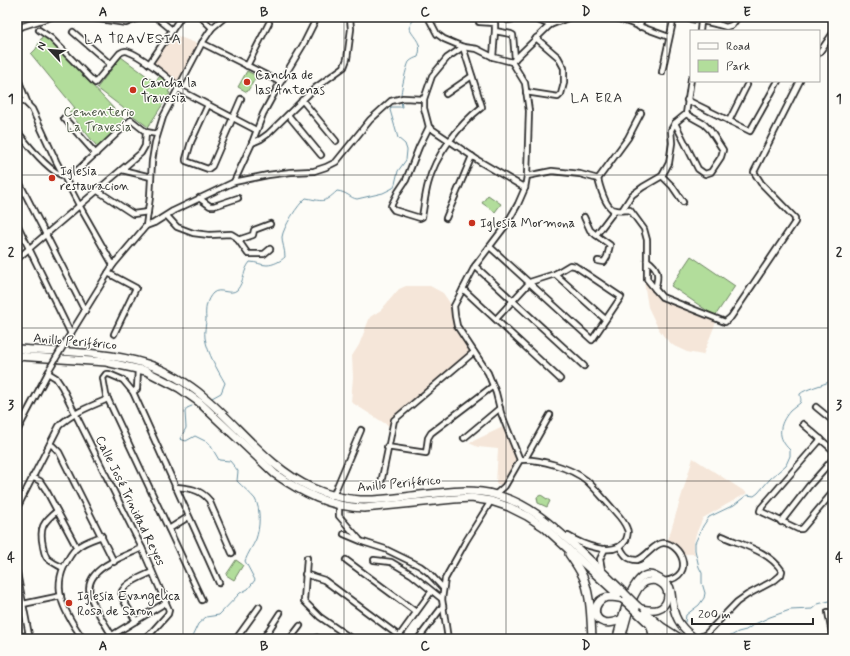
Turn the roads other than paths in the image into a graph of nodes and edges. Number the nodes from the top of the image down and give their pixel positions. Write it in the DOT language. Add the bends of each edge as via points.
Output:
graph roads {
  1 [pos="51,17"];
  2 [pos="87,17"];
  3 [pos="141,17"];
  4 [pos="156,17"];
  5 [pos="181,17"];
  6 [pos="201,17"];
  7 [pos="225,17"];
  8 [pos="317,17"];
  9 [pos="341,17"];
  10 [pos="428,17"];
  11 [pos="524,17"];
  12 [pos="530,17"];
  13 [pos="570,17"];
  14 [pos="614,17"];
  15 [pos="643,17"];
  16 [pos="674,17"];
  17 [pos="683,17"];
  18 [pos="719,17"];
  19 [pos="738,17"];
  20 [pos="508,20"];
  21 [pos="479,22"];
  22 [pos="701,22"];
  23 [pos="269,23"];
  24 [pos="716,24"];
  25 [pos="550,25"];
  26 [pos="639,27"];
  27 [pos="17,28"];
  28 [pos="212,28"];
  29 [pos="727,29"];
  30 [pos="39,30"];
  31 [pos="172,30"];
  32 [pos="700,30"];
  33 [pos="73,32"];
  34 [pos="495,32"];
  35 [pos="833,33"];
  36 [pos="669,37"];
  37 [pos="536,38"];
  38 [pos="202,43"];
  39 [pos="462,47"];
  40 [pos="820,52"];
  41 [pos="493,57"];
  42 [pos="513,60"];
  43 [pos="110,64"];
  44 [pos="149,64"];
  45 [pos="247,66"];
  46 [pos="662,72"];
  47 [pos="472,76"];
  48 [pos="18,79"];
  49 [pos="280,82"];
  50 [pos="690,82"];
  51 [pos="777,82"];
  52 [pos="799,82"];
  53 [pos="747,85"];
  54 [pos="178,88"];
  55 [pos="526,92"];
  56 [pos="446,94"];
  57 [pos="17,99"];
  58 [pos="241,99"];
  59 [pos="424,99"];
  60 [pos="302,100"];
  61 [pos="687,100"];
  62 [pos="28,104"];
  63 [pos="208,104"];
  64 [pos="641,113"];
  65 [pos="686,114"];
  66 [pos="288,115"];
  67 [pos="232,117"];
  68 [pos="64,118"];
  69 [pos="728,121"];
  70 [pos="675,123"];
  71 [pos="429,127"];
  72 [pos="256,130"];
  73 [pos="17,131"];
  74 [pos="146,132"];
  75 [pos="157,134"];
  76 [pos="336,141"];
  77 [pos="450,141"];
  78 [pos="252,143"];
  79 [pos="96,154"];
  80 [pos="321,155"];
  81 [pos="472,156"];
  82 [pos="122,170"];
  83 [pos="64,176"];
  84 [pos="527,176"];
  85 [pos="662,176"];
  86 [pos="151,177"];
  87 [pos="17,178"];
  88 [pos="598,179"];
  89 [pos="234,182"];
  90 [pos="525,188"];
  91 [pos="98,191"];
  92 [pos="199,198"];
  93 [pos="238,198"];
  94 [pos="683,202"];
  95 [pos="79,205"];
  96 [pos="623,209"];
  97 [pos="615,210"];
  98 [pos="148,212"];
  99 [pos="167,216"];
  100 [pos="584,217"];
  101 [pos="446,218"];
  102 [pos="17,224"];
  103 [pos="270,224"];
  104 [pos="146,226"];
  105 [pos="46,235"];
  106 [pos="596,235"];
  107 [pos="238,240"];
  108 [pos="490,247"];
  109 [pos="29,249"];
  110 [pos="270,249"];
  111 [pos="17,259"];
  112 [pos="647,260"];
  113 [pos="598,261"];
  114 [pos="113,265"];
  115 [pos="475,266"];
  116 [pos="108,273"];
  117 [pos="555,274"];
  118 [pos="530,282"];
  119 [pos="464,289"];
  120 [pos="655,289"];
  121 [pos="513,301"];
  122 [pos="84,312"];
  123 [pos="496,319"];
  124 [pos="605,319"];
  125 [pos="114,334"];
  126 [pos="70,336"];
  127 [pos="17,349"];
  128 [pos="474,352"];
  129 [pos="17,356"];
  130 [pos="584,366"];
  131 [pos="138,369"];
  132 [pos="49,370"];
  133 [pos="560,379"];
  134 [pos="493,386"];
  135 [pos="133,392"];
  136 [pos="108,399"];
  137 [pos="816,407"];
  138 [pos="500,408"];
  139 [pos="76,414"];
  140 [pos="550,415"];
  141 [pos="833,421"];
  142 [pos="803,424"];
  143 [pos="361,430"];
  144 [pos="17,431"];
  145 [pos="464,438"];
  146 [pos="821,439"];
  147 [pos="50,444"];
  148 [pos="387,447"];
  149 [pos="833,450"];
  150 [pos="522,459"];
  151 [pos="833,459"];
  152 [pos="32,477"];
  153 [pos="381,483"];
  154 [pos="505,486"];
  155 [pos="175,487"];
  156 [pos="833,492"];
  157 [pos="496,494"];
  158 [pos="333,496"];
  159 [pos="512,500"];
  160 [pos="491,501"];
  161 [pos="339,505"];
  162 [pos="17,508"];
  163 [pos="57,511"];
  164 [pos="188,517"];
  165 [pos="781,522"];
  166 [pos="169,530"];
  167 [pos="558,531"];
  168 [pos="344,534"];
  169 [pos="102,536"];
  170 [pos="722,536"];
  171 [pos="360,540"];
  172 [pos="558,540"];
  173 [pos="620,547"];
  174 [pos="76,548"];
  175 [pos="142,548"];
  176 [pos="605,549"];
  177 [pos="232,552"];
  178 [pos="307,558"];
  179 [pos="346,560"];
  180 [pos="374,560"];
  181 [pos="114,562"];
  182 [pos="63,568"];
  183 [pos="152,572"];
  184 [pos="603,572"];
  185 [pos="17,573"];
  186 [pos="305,574"];
  187 [pos="665,581"];
  188 [pos="219,583"];
  189 [pos="443,588"];
  190 [pos="431,592"];
  191 [pos="61,596"];
  192 [pos="624,598"];
  193 [pos="442,599"];
  194 [pos="202,600"];
  195 [pos="165,603"];
  196 [pos="23,604"];
  197 [pos="443,606"];
  198 [pos="259,607"];
  199 [pos="638,609"];
  200 [pos="416,612"];
  201 [pos="828,612"];
  202 [pos="280,614"];
  203 [pos="622,619"];
  204 [pos="136,621"];
  205 [pos="650,625"];
  206 [pos="300,626"];
  207 [pos="112,636"];
  208 [pos="17,637"];
  209 [pos="30,637"];
  210 [pos="398,638"];
  211 [pos="623,638"];
  212 [pos="82,639"];
  213 [pos="106,639"];
  214 [pos="145,639"];
  215 [pos="236,639"];
  216 [pos="263,639"];
  217 [pos="290,639"];
  218 [pos="352,639"];
  219 [pos="418,639"];
  220 [pos="448,639"];
  221 [pos="592,639"];
  222 [pos="616,639"];
  223 [pos="654,639"];
  224 [pos="668,639"];
  225 [pos="681,639"];
  226 [pos="696,639"];
  227 [pos="833,639"];
  1 -- 27 [label="street"];
  2 -- 3 [label="street" via="126,23"];
  4 -- 31 [label="street"];
  5 -- 31 [label="street"];
  6 -- 28 [label="street"];
  7 -- 28 [label="street"];
  8 -- 49 [label="street"];
  9 -- 60 [label="street" via="350,18 350,36 344,67"];
  10 -- 39 [label="street" via="437,34"];
  11 -- 20 [label="street"];
  12 -- 25 [label="street"];
  13 -- 25 [label="street"];
  14 -- 26 [label="street"];
  15 -- 26 [label="street"];
  16 -- 36 [label="street"];
  17 -- 22 [label="street"];
  18 -- 24 [label="street"];
  19 -- 29 [label="street"];
  21 -- 34 [label="street" via="495,23"];
  22 -- 24 [label="street"];
  22 -- 32 [label="street"];
  23 -- 45 [label="street"];
  24 -- 29 [label="street"];
  25 -- 37 [label="street"];
  26 -- 36 [label="street"];
  28 -- 38 [label="street"];
  30 -- 43 [label="street" via="95,83"];
  31 -- 44 [label="street"];
  33 -- 43 [label="street"];
  34 -- 41 [label="street"];
  34 -- 42 [label="street" via="513,35"];
  35 -- 40 [label="street"];
  36 -- 46 [label="street"];
  37 -- 42 [label="street"];
  37 -- 55 [label="street" via="558,57 564,68 564,82 558,97"];
  38 -- 45 [label="street"];
  38 -- 54 [label="street"];
  39 -- 41 [label="street" via="478,50"];
  39 -- 47 [label="street"];
  39 -- 59 [label="street" via="447,58 432,76"];
  41 -- 42 [label="street"];
  42 -- 55 [label="street"];
  43 -- 44 [label="street" via="124,51"];
  44 -- 54 [label="street"];
  45 -- 49 [label="street"];
  47 -- 56 [label="street"];
  47 -- 77 [label="street" via="482,107 466,121"];
  48 -- 62 [label="street"];
  49 -- 72 [label="street"];
  50 -- 61 [label="street"];
  51 -- 69 [label="street" via="750,131"];
  52 -- 120 [label="street" via="754,172 761,183 795,218 795,222 731,317 725,322 662,297"];
  53 -- 69 [label="street"];
  54 -- 63 [label="street"];
  54 -- 75 [label="street" via="162,117"];
  55 -- 84 [label="street" via="529,111"];
  57 -- 62 [label="street"];
  58 -- 67 [label="street"];
  59 -- 71 [label="street"];
  59 -- 89 [label="street" via="401,98 388,103 370,120 336,162 326,167 314,171 268,175"];
  60 -- 66 [label="street"];
  60 -- 76 [label="street"];
  61 -- 65 [label="street"];
  61 -- 69 [label="street"];
  62 -- 83 [label="street"];
  63 -- 67 [label="street"];
  63 -- 67 [label="street" via="191,142 187,162 211,168"];
  64 -- 88 [label="street" via="628,138"];
  65 -- 70 [label="street"];
  65 -- 70 [label="street" via="704,124 723,150 711,172 705,174 698,169"];
  66 -- 78 [label="street" via="268,134"];
  66 -- 80 [label="street"];
  67 -- 72 [label="street"];
  68 -- 79 [label="street"];
  70 -- 85 [label="street" via="671,130 669,163"];
  71 -- 77 [label="street"];
  71 -- 77 [label="street" via="406,180 391,206 394,210 422,217 428,183 442,151"];
  72 -- 78 [label="street"];
  73 -- 83 [label="street" via="55,172"];
  74 -- 75 [label="street"];
  74 -- 79 [label="street" via="131,120"];
  74 -- 82 [label="street" via="143,150"];
  75 -- 86 [label="street"];
  77 -- 81 [label="street"];
  78 -- 89 [label="street"];
  79 -- 83 [label="street" via="79,169"];
  81 -- 90 [label="street"];
  81 -- 101 [label="street"];
  82 -- 86 [label="street"];
  82 -- 91 [label="street"];
  83 -- 95 [label="street"];
  84 -- 88 [label="street" via="552,171"];
  84 -- 90 [label="street"];
  85 -- 94 [label="street"];
  85 -- 96 [label="street" via="632,194"];
  86 -- 98 [label="street"];
  87 -- 105 [label="street"];
  88 -- 97 [label="street" via="608,206"];
  89 -- 92 [label="street"];
  90 -- 108 [label="street" via="506,225"];
  91 -- 95 [label="street"];
  91 -- 98 [label="street" via="133,214"];
  92 -- 93 [label="street" via="210,206"];
  92 -- 99 [label="street"];
  95 -- 105 [label="street"];
  95 -- 114 [label="street"];
  96 -- 97 [label="street"];
  96 -- 112 [label="street" via="630,210 644,229"];
  97 -- 106 [label="street"];
  98 -- 104 [label="street"];
  99 -- 104 [label="street"];
  99 -- 107 [label="street" via="177,227 193,233 231,234"];
  100 -- 106 [label="street" via="590,230"];
  102 -- 109 [label="street"];
  103 -- 107 [label="street" via="254,230 253,235"];
  104 -- 114 [label="street"];
  105 -- 109 [label="street"];
  105 -- 122 [label="street"];
  106 -- 113 [label="street" via="610,245 604,262"];
  107 -- 110 [label="street" via="248,254 264,254"];
  108 -- 115 [label="street"];
  108 -- 118 [label="street"];
  109 -- 111 [label="street"];
  109 -- 126 [label="street"];
  112 -- 120 [label="street" via="647,279"];
  112 -- 120 [label="street" via="653,264 658,277"];
  114 -- 116 [label="street"];
  115 -- 119 [label="street"];
  115 -- 121 [label="street"];
  116 -- 122 [label="street"];
  116 -- 125 [label="street" via="136,288"];
  117 -- 118 [label="street"];
  117 -- 124 [label="street"];
  117 -- 124 [label="street" via="570,265 575,266 619,295 619,300"];
  118 -- 121 [label="street"];
  118 -- 124 [label="street" via="592,340"];
  119 -- 123 [label="street"];
  119 -- 128 [label="street" via="454,306 455,316 458,326"];
  121 -- 123 [label="street"];
  121 -- 130 [label="street"];
  122 -- 126 [label="street"];
  123 -- 133 [label="street"];
  126 -- 132 [label="street, bridge"];
  127 -- 158 [label="highway, Anillo Periférico" via="107,355 149,364 204,396 292,478"];
  128 -- 134 [label="street"];
  128 -- 148 [label="street" via="397,416 392,424"];
  129 -- 131 [label="highway, Anillo Periférico" via="106,362"];
  131 -- 135 [label="street" via="137,389"];
  131 -- 161 [label="highway, Anillo Periférico" via="179,388 199,402 288,484"];
  132 -- 139 [label="street, Calle José Trinidad Reyes" via="62,387"];
  132 -- 144 [label="street"];
  134 -- 138 [label="street"];
  134 -- 148 [label="street" via="431,433 426,453"];
  135 -- 136 [label="street" via="123,380 106,374 102,380"];
  135 -- 155 [label="street"];
  136 -- 139 [label="street"];
  136 -- 166 [label="street"];
  137 -- 141 [label="street"];
  138 -- 145 [label="street"];
  138 -- 150 [label="street"];
  139 -- 147 [label="street" via="59,426"];
  139 -- 175 [label="street, Calle José Trinidad Reyes"];
  140 -- 150 [label="street"];
  142 -- 146 [label="street"];
  143 -- 158 [label="street"];
  146 -- 149 [label="street"];
  146 -- 165 [label="street" via="761,508 760,511 764,514"];
  147 -- 152 [label="street"];
  147 -- 169 [label="street" via="59,452"];
  148 -- 153 [label="street"];
  150 -- 154 [label="street"];
  150 -- 173 [label="street" via="560,466 585,479 627,528 627,538"];
  151 -- 165 [label="street"];
  152 -- 162 [label="street"];
  152 -- 163 [label="street" via="46,490"];
  154 -- 157 [label="street"];
  154 -- 159 [label="street" via="507,496"];
  155 -- 164 [label="street"];
  155 -- 177 [label="street" via="190,488 205,495"];
  156 -- 165 [label="street" via="802,529"];
  157 -- 158 [label="highway, Anillo Periférico" via="453,492 372,501"];
  157 -- 159 [label="highway, Anillo Periférico"];
  159 -- 167 [label="highway, Anillo Periférico" via="548,521"];
  160 -- 161 [label="highway, Anillo Periférico" via="471,498 364,508"];
  160 -- 172 [label="highway, Anillo Periférico" via="527,516"];
  160 -- 189 [label="street" via="445,579"];
  161 -- 171 [label="street" via="339,516"];
  163 -- 174 [label="street"];
  163 -- 182 [label="street" via="46,520 41,535 46,556"];
  164 -- 166 [label="street"];
  164 -- 188 [label="street"];
  166 -- 194 [label="street"];
  167 -- 176 [label="street" via="586,545"];
  167 -- 184 [label="highway, Anillo Periférico"];
  168 -- 171 [label="street"];
  169 -- 174 [label="street"];
  169 -- 181 [label="street"];
  170 -- 226 [label="street" via="766,555 782,571 781,575 737,602 706,634"];
  171 -- 189 [label="street" via="385,549 424,569"];
  172 -- 192 [label="highway, Anillo Periférico"];
  172 -- 221 [label="highway" via="585,581"];
  173 -- 176 [label="street"];
  173 -- 187 [label="street" via="629,559 637,560 661,543 673,546 681,556 682,573 677,578"];
  174 -- 182 [label="street"];
  175 -- 181 [label="street"];
  175 -- 183 [label="street, Calle José Trinidad Reyes"];
  176 -- 184 [label="street" via="600,559"];
  178 -- 186 [label="street"];
  179 -- 200 [label="street"];
  180 -- 190 [label="street" via="391,562 411,574"];
  181 -- 207 [label="street" via="92,576 89,588 92,602"];
  182 -- 191 [label="street" via="59,589"];
  183 -- 195 [label="street, Calle José Trinidad Reyes"];
  183 -- 204 [label="street" via="122,590 122,596"];
  184 -- 192 [label="highway, Anillo Periférico"];
  185 -- 196 [label="street"];
  186 -- 210 [label="street" via="324,580"];
  186 -- 218 [label="street" via="304,601 320,617"];
  187 -- 203 [label="main road" via="653,575 638,580 632,588"];
  187 -- 226 [label="main road" via="671,590 674,612 679,623"];
  189 -- 193 [label="street"];
  190 -- 193 [label="street"];
  190 -- 200 [label="street"];
  191 -- 196 [label="street"];
  191 -- 212 [label="street" via="70,621"];
  192 -- 199 [label="highway, Anillo Periférico, bridge"];
  192 -- 203 [label="highway" via="605,598 597,605 596,610 596,615 603,623 614,623"];
  193 -- 197 [label="street"];
  195 -- 204 [label="street"];
  195 -- 214 [label="street" via="168,614"];
  196 -- 209 [label="street"];
  197 -- 219 [label="street"];
  197 -- 220 [label="street"];
  198 -- 215 [label="street"];
  199 -- 205 [label="highway, Anillo Periférico"];
  199 -- 211 [label="main road" via="658,609 664,605 667,590 653,580 645,581 640,586 634,595"];
  199 -- 225 [label="highway, Anillo Periférico"];
  200 -- 210 [label="street"];
  201 -- 227 [label="street"];
  202 -- 216 [label="street"];
  203 -- 222 [label="main road"];
  204 -- 207 [label="street"];
  205 -- 223 [label="highway"];
  205 -- 224 [label="highway, Anillo Periférico"];
  206 -- 217 [label="street"];
  207 -- 213 [label="street"];
  208 -- 209 [label="street"];
}
